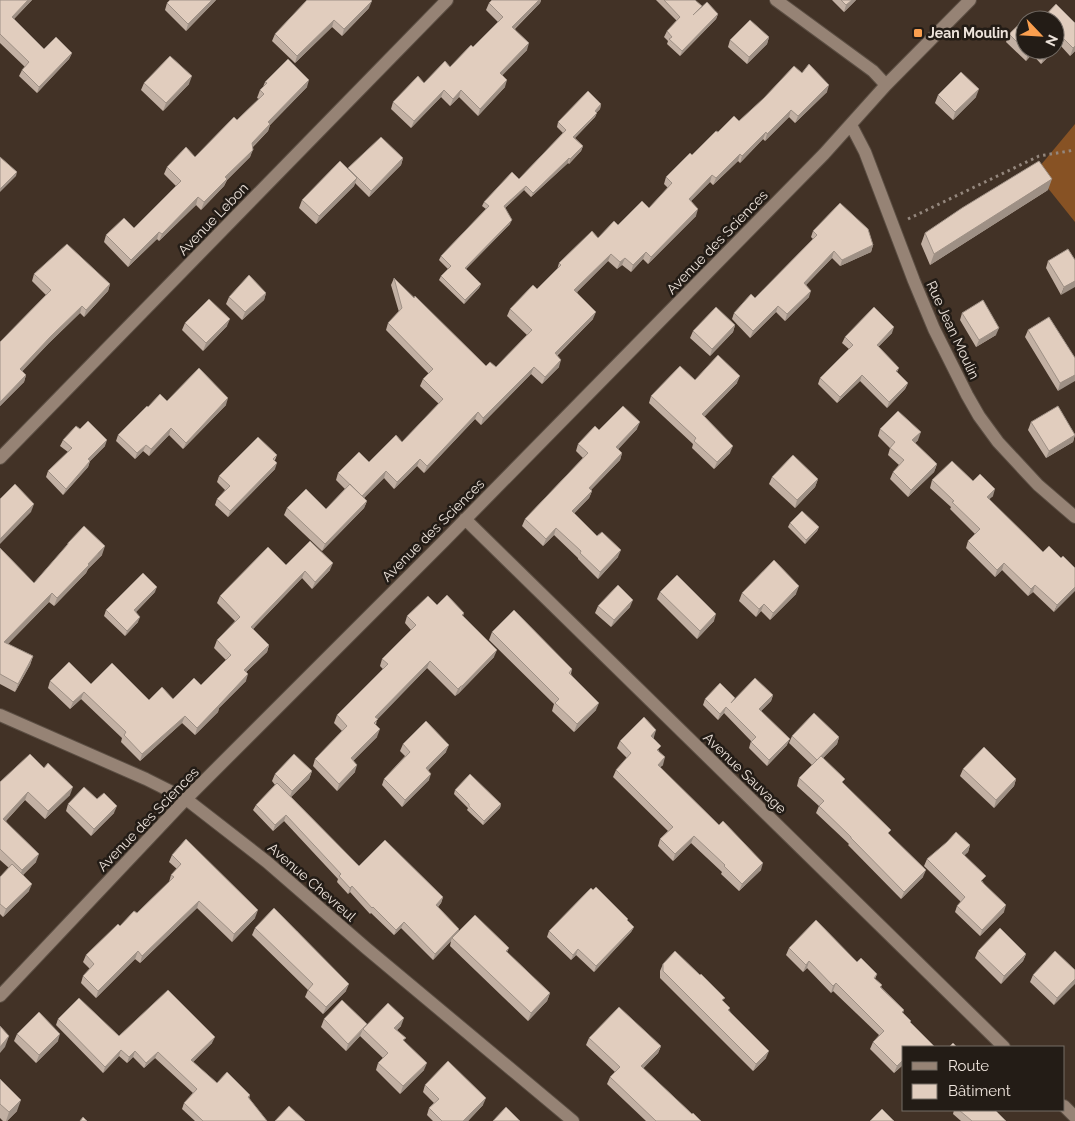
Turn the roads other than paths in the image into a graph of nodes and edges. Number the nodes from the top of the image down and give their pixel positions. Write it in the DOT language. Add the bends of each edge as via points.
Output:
graph roads {
  1 [pos="447,0"];
  2 [pos="776,0"];
  3 [pos="970,0"];
  4 [pos="886,85"];
  5 [pos="851,125"];
  6 [pos="0,458"];
  7 [pos="1075,516"];
  8 [pos="465,519"];
  9 [pos="0,715"];
  10 [pos="186,800"];
  11 [pos="0,996"];
  12 [pos="1003,1046"];
  13 [pos="1065,1107"];
  14 [pos="1075,1117"];
  15 [pos="573,1121"];
  1 -- 6 [label="street, Avenue Lebon"];
  2 -- 4 [label="street" via="873,71"];
  3 -- 4 [label="street, Avenue des Sciences"];
  4 -- 5 [label="street, Avenue des Sciences"];
  5 -- 7 [label="street, Rue Jean Moulin" via="865,152 934,329 979,416 1019,466"];
  5 -- 8 [label="street, Avenue des Sciences"];
  8 -- 10 [label="street, Avenue des Sciences"];
  8 -- 12 [label="street, Avenue Sauvage"];
  9 -- 10 [label="street, Avenue Chevreul"];
  10 -- 11 [label="street, Avenue des Sciences"];
  10 -- 15 [label="street, Avenue Chevreul" via="267,862"];
  13 -- 14 [label="street"];
}
